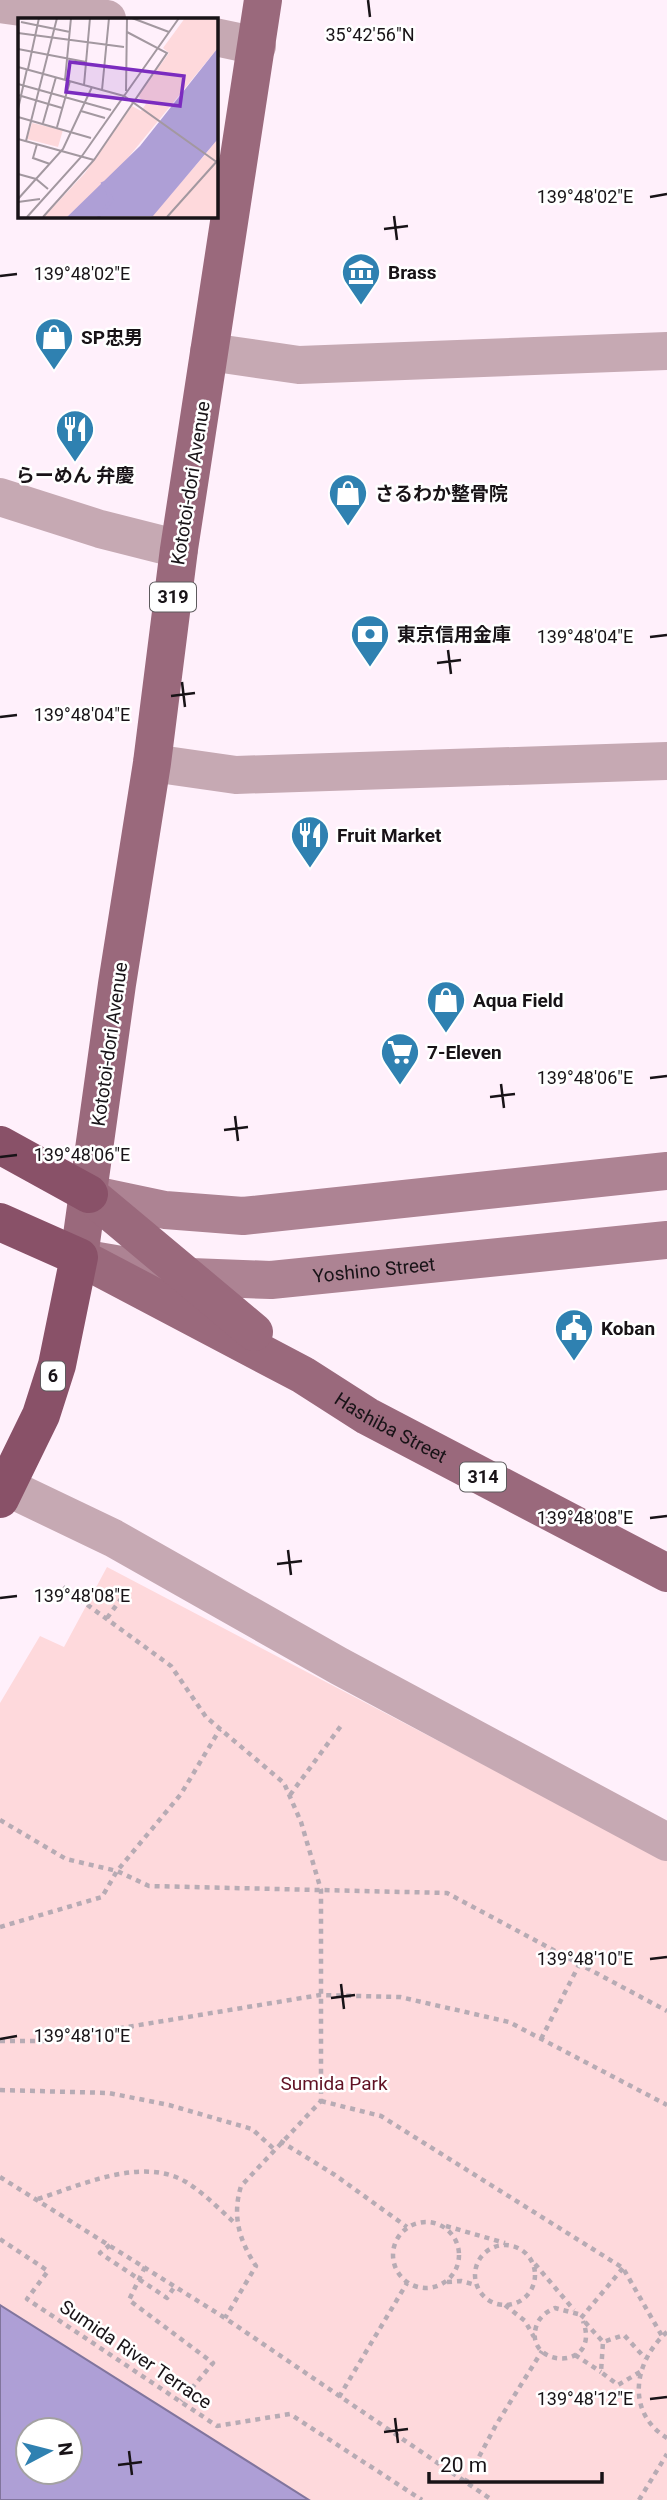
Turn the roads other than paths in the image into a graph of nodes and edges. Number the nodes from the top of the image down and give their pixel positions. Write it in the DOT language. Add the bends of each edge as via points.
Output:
graph roads {
  1 [pos="263,0"];
  2 [pos="0,4"];
  3 [pos="100,18"];
  4 [pos="217,37"];
  5 [pos="257,46"];
  6 [pos="667,351"];
  7 [pos="209,352"];
  8 [pos="0,497"];
  9 [pos="179,549"];
  10 [pos="667,761"];
  11 [pos="152,763"];
  12 [pos="0,1144"];
  13 [pos="667,1171"];
  14 [pos="89,1194"];
  15 [pos="0,1222"];
  16 [pos="667,1240"];
  17 [pos="79,1257"];
  18 [pos="191,1277"];
  19 [pos="303,1375"];
  20 [pos="2,1490"];
  21 [pos="667,1573"];
  22 [pos="667,1842"];
  1 -- 5 [label="main road, Kototoi-dori Avenue / 319"];
  2 -- 3 [label="street"];
  4 -- 5 [label="street"];
  5 -- 7 [label="main road, Kototoi-dori Avenue / 319"];
  6 -- 7 [label="street" via="299,365"];
  7 -- 9 [label="main road, Kototoi-dori Avenue / 319"];
  8 -- 9 [label="street"];
  9 -- 11 [label="main road, Kototoi-dori Avenue / 319"];
  10 -- 11 [label="street" via="236,775"];
  11 -- 14 [label="main road, Kototoi-dori Avenue / 319"];
  12 -- 14 [label="highway"];
  13 -- 14 [label="main road" via="243,1216 165,1210"];
  14 -- 17 [label="main road, Kototoi-dori Avenue / 319"];
  14 -- 18 [label="main road, Hashiba Street / 314"];
  15 -- 17 [label="highway"];
  16 -- 18 [label="main road, Yoshino Street" via="271,1280"];
  17 -- 18 [label="main road, Yoshino Street"];
  17 -- 19 [label="main road, Hashiba Street / 314"];
  17 -- 20 [label="highway, 6" via="57,1365 41,1415"];
  18 -- 19 [label="main road, Hashiba Street / 314"];
  19 -- 21 [label="main road, Hashiba Street / 314" via="367,1416"];
  20 -- 22 [label="street" via="113,1538 338,1666"];
}
